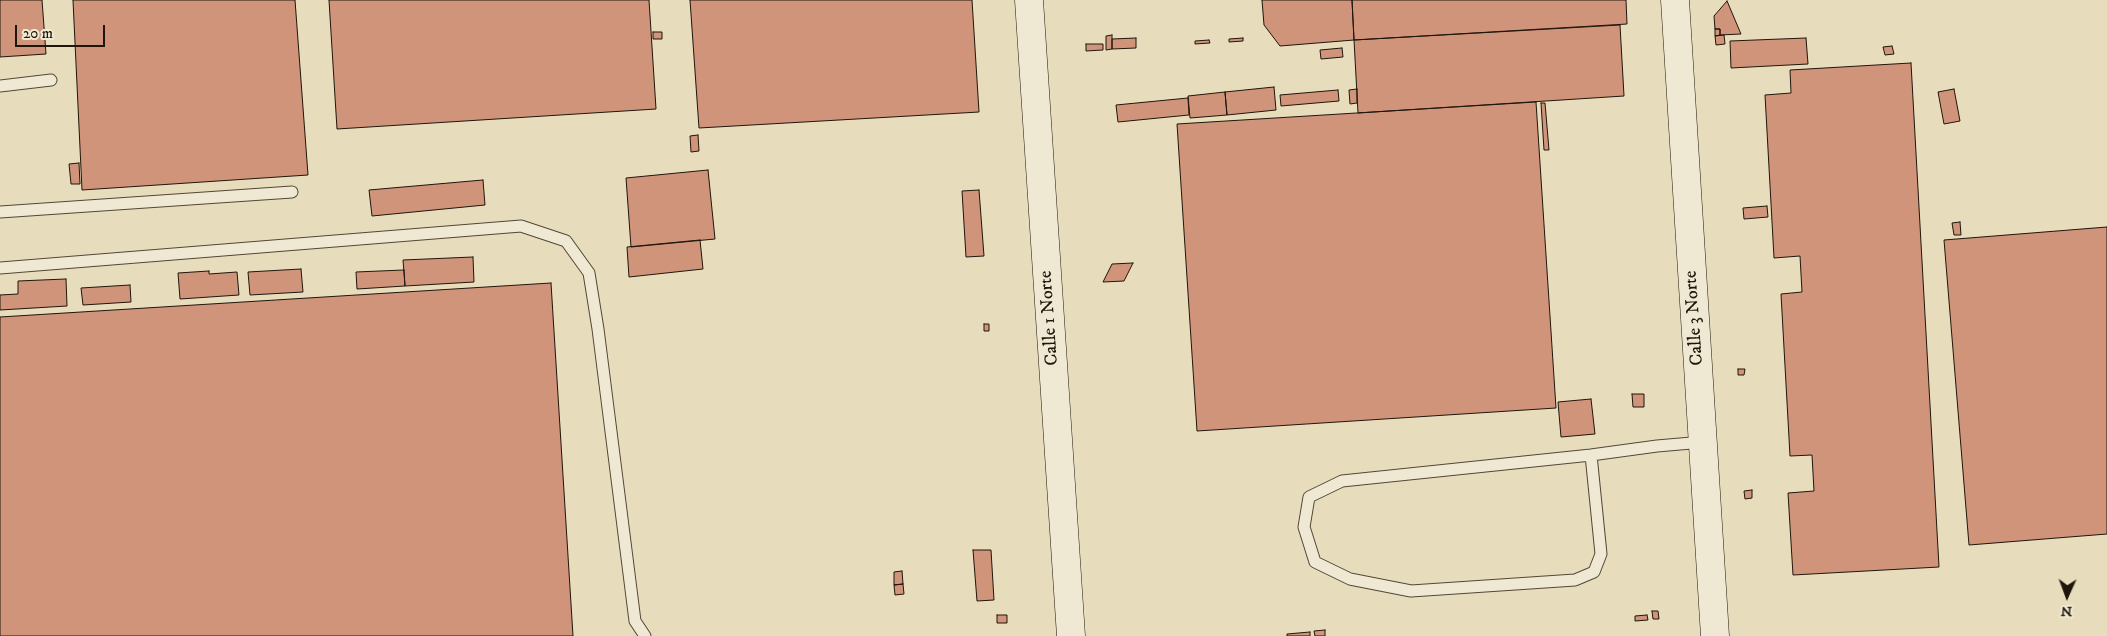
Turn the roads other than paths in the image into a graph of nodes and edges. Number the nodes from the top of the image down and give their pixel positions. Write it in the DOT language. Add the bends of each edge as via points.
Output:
graph roads {
  1 [pos="1029,0"];
  2 [pos="1674,0"];
  3 [pos="51,80"];
  4 [pos="0,86"];
  5 [pos="292,192"];
  6 [pos="0,212"];
  7 [pos="0,268"];
  8 [pos="1703,442"];
  9 [pos="1591,455"];
  10 [pos="645,636"];
  11 [pos="1071,636"];
  12 [pos="1715,636"];
  1 -- 11 [label="street, Calle 1 Norte"];
  2 -- 8 [label="street, Calle 3 Norte"];
  3 -- 4 [label="lane"];
  5 -- 6 [label="lane"];
  7 -- 10 [label="lane" via="521,226 566,241 589,273 635,621"];
  8 -- 9 [label="lane"];
  8 -- 12 [label="street, Calle 3 Norte"];
  9 -- 9 [label="lane" via="1342,480 1309,497 1304,527 1315,562 1350,580 1411,591 1575,580 1594,572 1601,554"];
}
